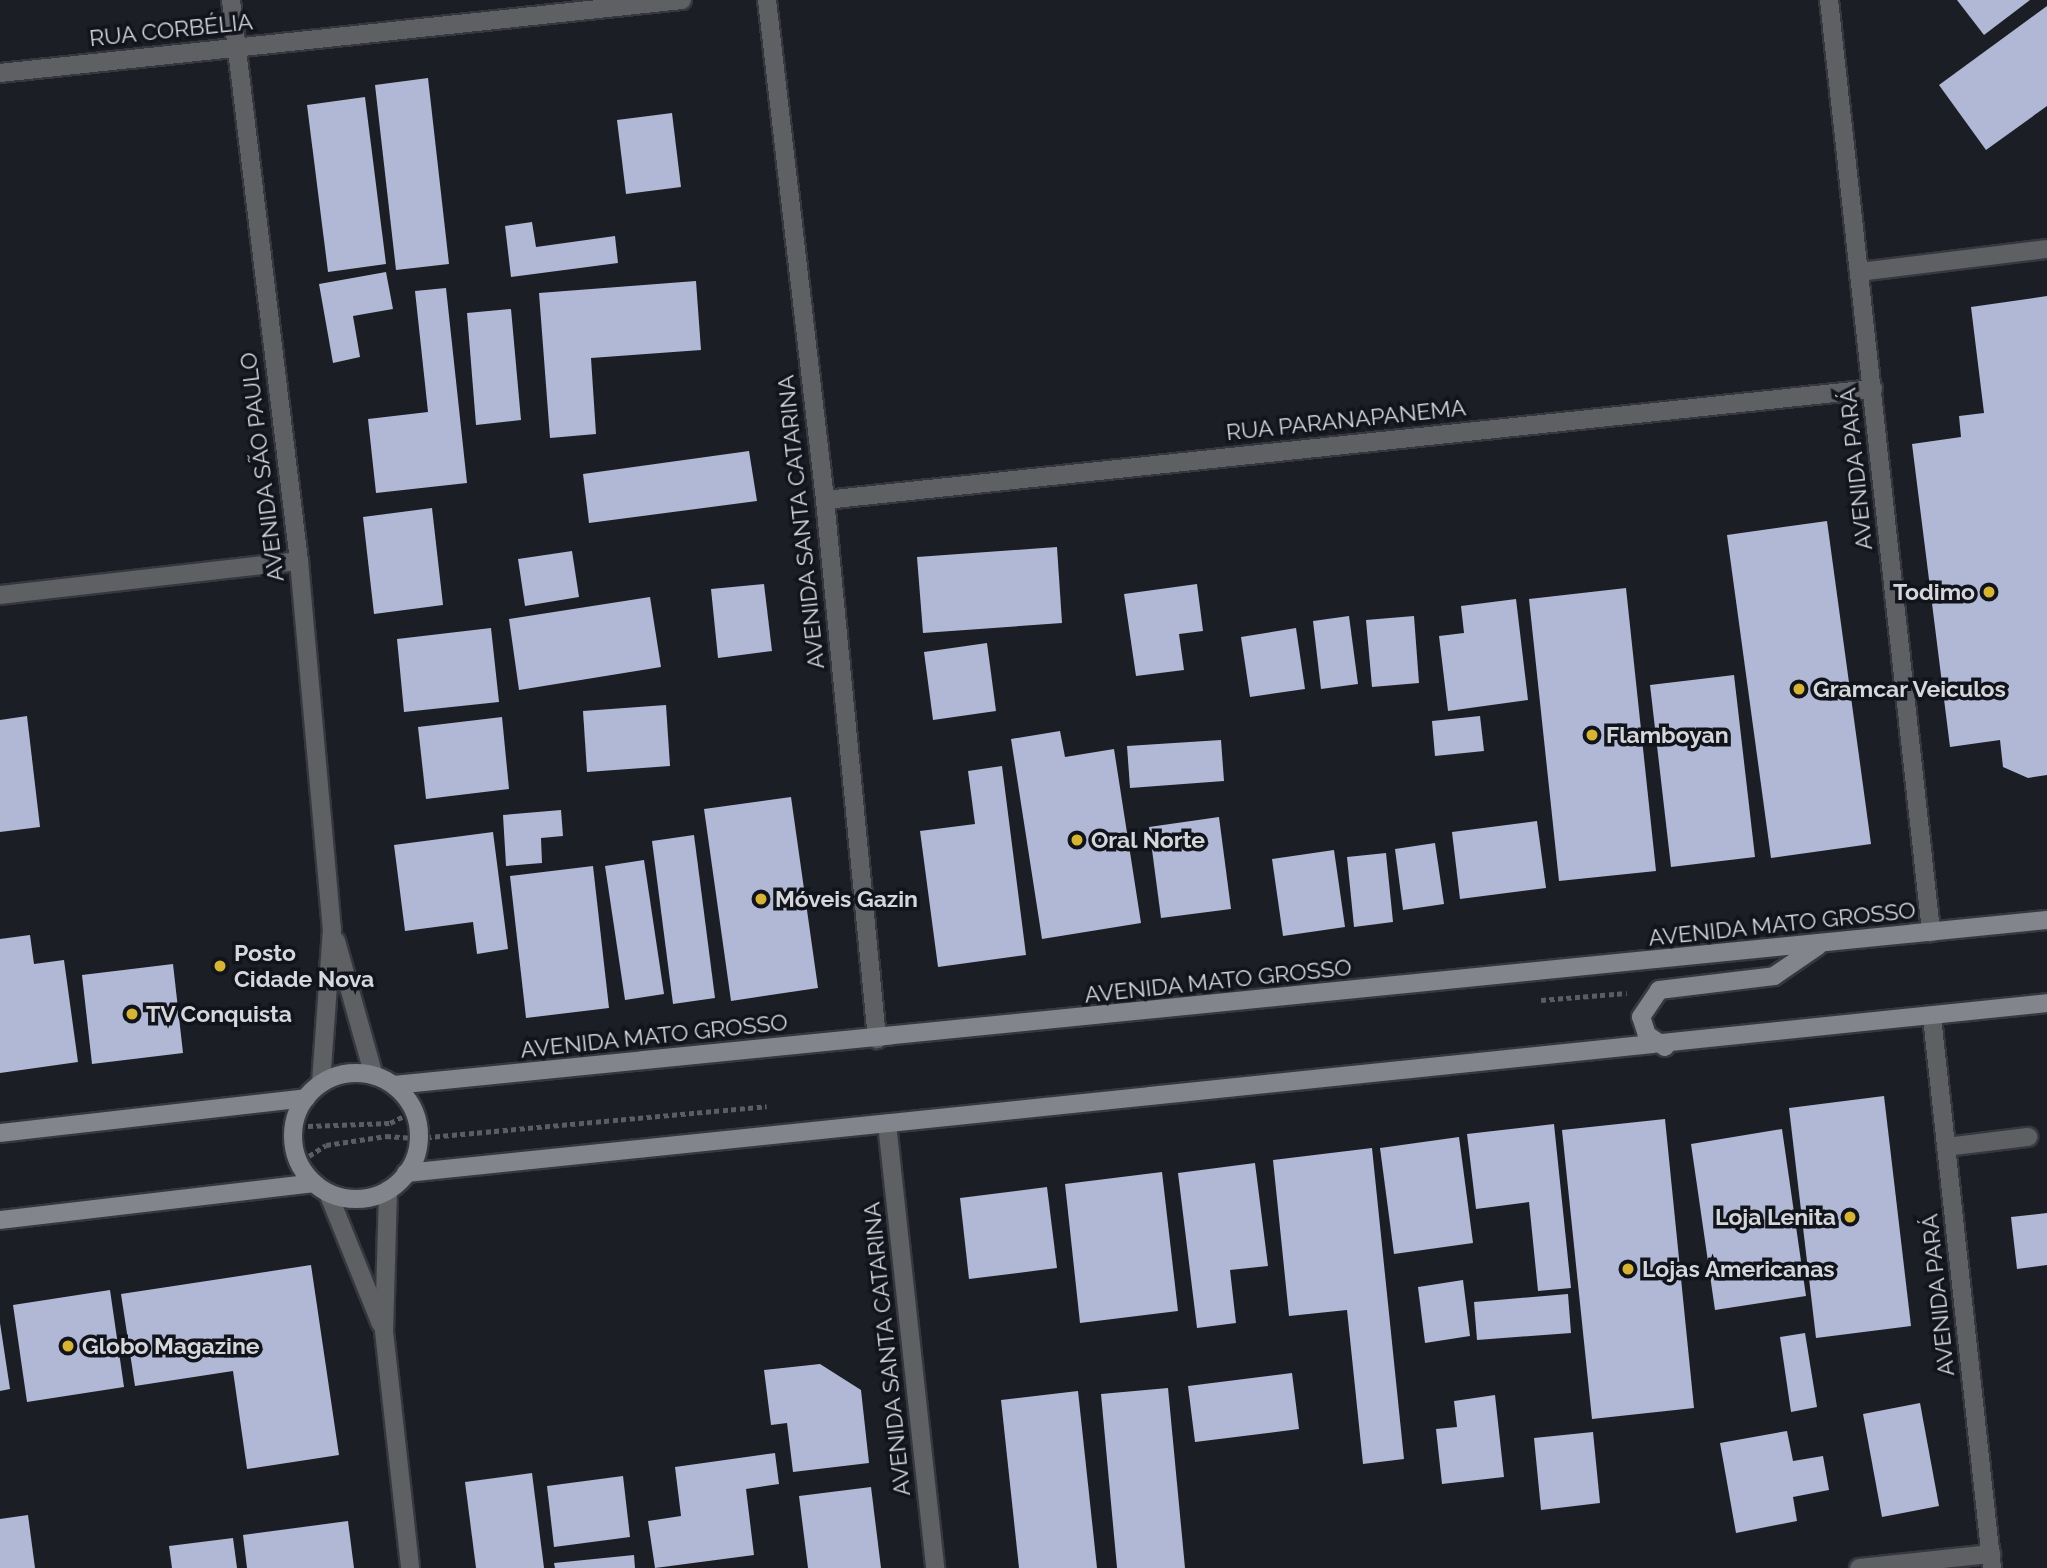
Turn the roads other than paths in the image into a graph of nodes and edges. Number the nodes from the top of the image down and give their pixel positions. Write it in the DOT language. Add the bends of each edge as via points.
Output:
graph roads {
  1 [pos="231,0"];
  2 [pos="682,0"];
  3 [pos="767,0"];
  4 [pos="1829,0"];
  5 [pos="236,48"];
  6 [pos="0,73"];
  7 [pos="2047,249"];
  8 [pos="1859,272"];
  9 [pos="1872,389"];
  10 [pos="825,500"];
  11 [pos="299,561"];
  12 [pos="0,595"];
  13 [pos="2047,919"];
  14 [pos="332,929"];
  15 [pos="1931,932"];
  16 [pos="1821,944"];
  17 [pos="2046,1003"];
  18 [pos="1932,1017"];
  19 [pos="877,1039"];
  20 [pos="1666,1047"];
  21 [pos="374,1076"];
  22 [pos="321,1084"];
  23 [pos="394,1085"];
  24 [pos="306,1098"];
  25 [pos="887,1125"];
  26 [pos="0,1133"];
  27 [pos="2028,1137"];
  28 [pos="1946,1147"];
  29 [pos="406,1173"];
  30 [pos="321,1188"];
  31 [pos="388,1189"];
  32 [pos="0,1220"];
  33 [pos="384,1331"];
  34 [pos="1992,1561"];
  35 [pos="410,1568"];
  36 [pos="935,1568"];
  37 [pos="1859,1568"];
  1 -- 5 [label="street, AVENIDA SÃO PAULO"];
  2 -- 5 [label="street, RUA CORBÉLIA"];
  3 -- 10 [label="street, AVENIDA SANTA CATARINA"];
  4 -- 8 [label="street, AVENIDA PARÁ"];
  5 -- 6 [label="street, RUA CORBÉLIA"];
  5 -- 11 [label="street, AVENIDA SÃO PAULO"];
  7 -- 8 [label="street"];
  8 -- 9 [label="street, AVENIDA PARÁ"];
  9 -- 10 [label="street, RUA PARANAPANEMA"];
  9 -- 15 [label="street, AVENIDA PARÁ"];
  10 -- 19 [label="street, AVENIDA SANTA CATARINA"];
  11 -- 12 [label="street"];
  11 -- 14 [label="street, AVENIDA SÃO PAULO"];
  13 -- 15 [label="main road, AVENIDA MATO GROSSO"];
  14 -- 21 [label="street, AVENIDA SÃO PAULO"];
  14 -- 22 [label="street, AVENIDA SÃO PAULO"];
  15 -- 16 [label="main road, AVENIDA MATO GROSSO"];
  16 -- 19 [label="main road, AVENIDA MATO GROSSO"];
  16 -- 20 [label="main road" via="1774,976 1659,990 1640,1017 1647,1035"];
  17 -- 18 [label="main road"];
  18 -- 20 [label="main road"];
  18 -- 28 [label="street, AVENIDA PARÁ"];
  19 -- 23 [label="main road, AVENIDA MATO GROSSO"];
  20 -- 25 [label="main road"];
  21 -- 22 [label="main road" via="349,1073"];
  21 -- 23 [label="main road"];
  22 -- 24 [label="main road"];
  23 -- 29 [label="main road" via="418,1126"];
  24 -- 26 [label="main road"];
  24 -- 30 [label="main road" via="297,1115 295,1151"];
  25 -- 29 [label="main road"];
  25 -- 36 [label="street, AVENIDA SANTA CATARINA"];
  27 -- 28 [label="street"];
  28 -- 34 [label="street, AVENIDA PARÁ"];
  29 -- 31 [label="main road"];
  30 -- 31 [label="main road" via="361,1199"];
  30 -- 32 [label="main road"];
  30 -- 33 [label="street"];
  31 -- 33 [label="street"];
  33 -- 35 [label="street"];
  34 -- 37 [label="street"];
}
